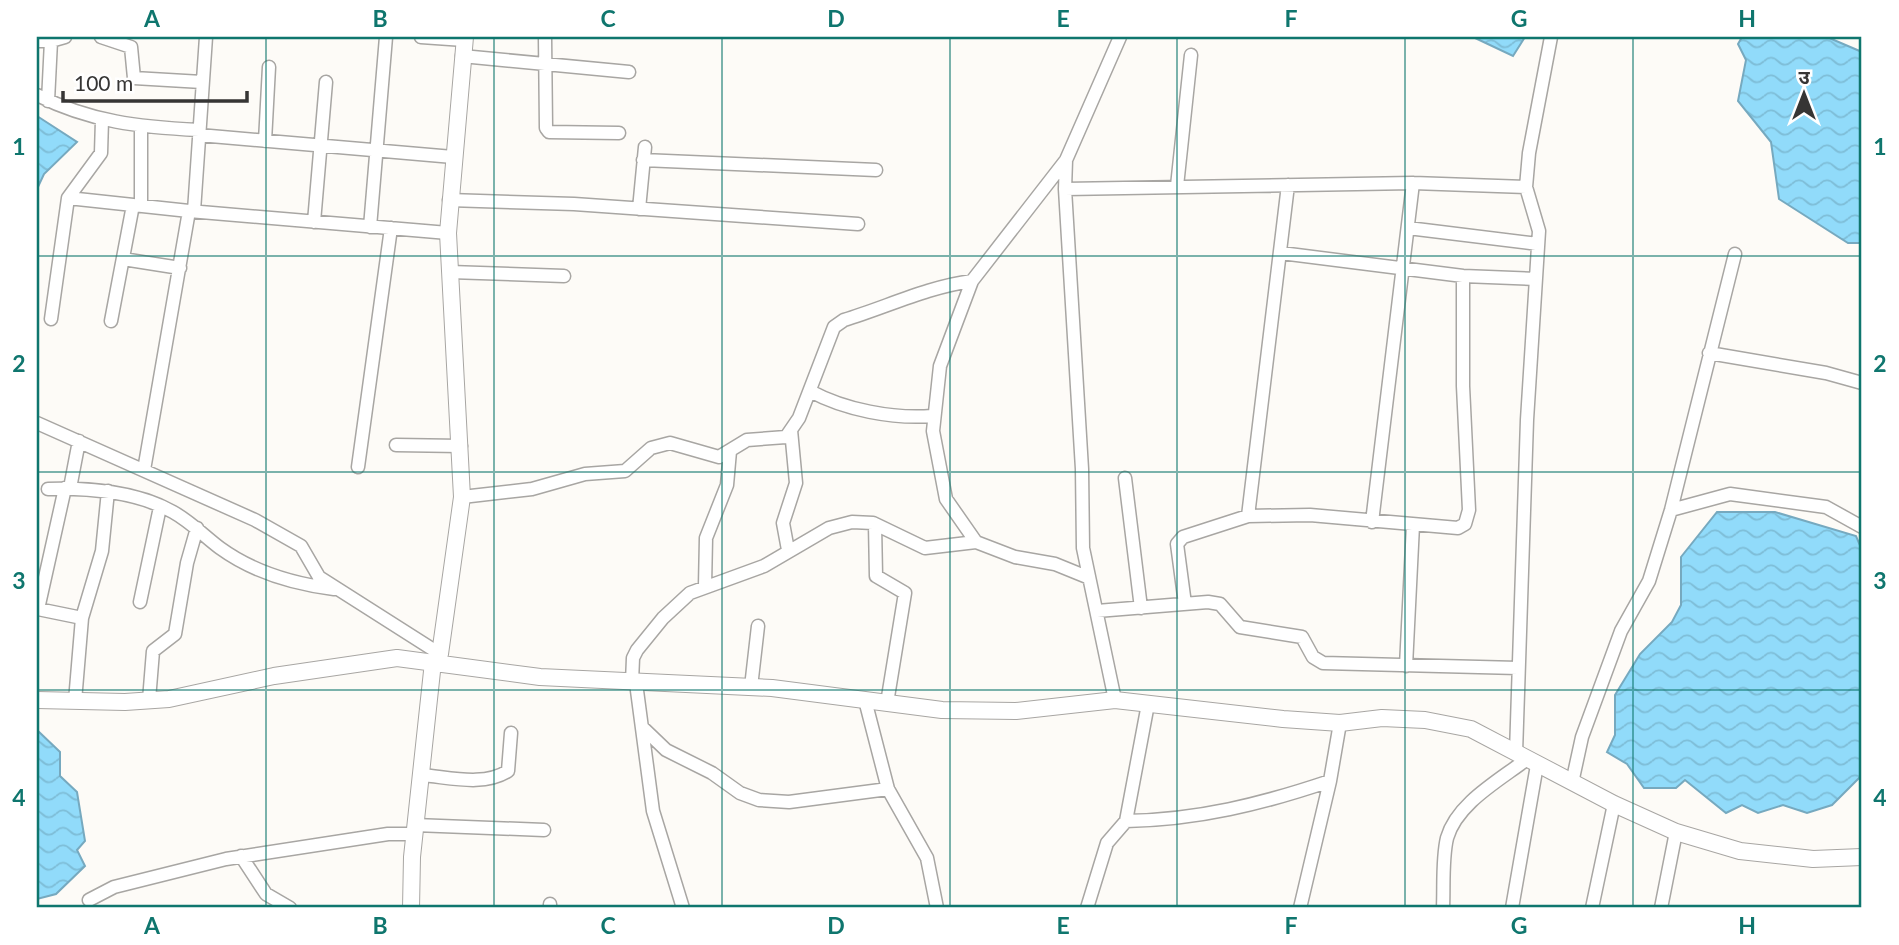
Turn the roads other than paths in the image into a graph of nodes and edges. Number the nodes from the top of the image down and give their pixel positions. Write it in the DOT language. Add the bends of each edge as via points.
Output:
graph roads {
  1 [pos="65,37"];
  2 [pos="101,37"];
  3 [pos="206,37"];
  4 [pos="386,37"];
  5 [pos="421,37"];
  6 [pos="545,37"];
  7 [pos="1120,37"];
  8 [pos="1551,37"];
  9 [pos="37,41"];
  10 [pos="51,41"];
  11 [pos="464,44"];
  12 [pos="1191,55"];
  13 [pos="544,64"];
  14 [pos="269,68"];
  15 [pos="629,72"];
  16 [pos="202,82"];
  17 [pos="326,82"];
  18 [pos="43,98"];
  19 [pos="102,120"];
  20 [pos="141,127"];
  21 [pos="199,133"];
  22 [pos="619,133"];
  23 [pos="265,141"];
  24 [pos="320,146"];
  25 [pos="376,151"];
  26 [pos="453,157"];
  27 [pos="1066,160"];
  28 [pos="876,170"];
  29 [pos="1413,183"];
  30 [pos="1288,185"];
  31 [pos="1177,186"];
  32 [pos="1526,187"];
  33 [pos="1065,189"];
  34 [pos="68,198"];
  35 [pos="449,200"];
  36 [pos="137,206"];
  37 [pos="639,209"];
  38 [pos="192,211"];
  39 [pos="314,222"];
  40 [pos="858,224"];
  41 [pos="370,227"];
  42 [pos="1408,228"];
  43 [pos="391,229"];
  44 [pos="448,233"];
  45 [pos="1538,244"];
  46 [pos="1281,253"];
  47 [pos="1735,254"];
  48 [pos="123,259"];
  49 [pos="180,268"];
  50 [pos="1403,268"];
  51 [pos="450,272"];
  52 [pos="564,276"];
  53 [pos="1463,276"];
  54 [pos="1536,279"];
  55 [pos="972,281"];
  56 [pos="51,319"];
  57 [pos="111,321"];
  58 [pos="1709,353"];
  59 [pos="1862,383"];
  60 [pos="810,391"];
  61 [pos="932,415"];
  62 [pos="37,423"];
  63 [pos="791,430"];
  64 [pos="79,440"];
  65 [pos="396,445"];
  66 [pos="461,446"];
  67 [pos="730,451"];
  68 [pos="358,467"];
  69 [pos="144,470"];
  70 [pos="1125,478"];
  71 [pos="68,488"];
  72 [pos="48,489"];
  73 [pos="108,491"];
  74 [pos="462,497"];
  75 [pos="160,507"];
  76 [pos="1671,510"];
  77 [pos="1248,516"];
  78 [pos="1372,523"];
  79 [pos="875,524"];
  80 [pos="1413,525"];
  81 [pos="1862,527"];
  82 [pos="197,528"];
  83 [pos="976,542"];
  84 [pos="788,550"];
  85 [pos="1087,577"];
  86 [pos="705,586"];
  87 [pos="338,590"];
  88 [pos="140,602"];
  89 [pos="1185,604"];
  90 [pos="37,607"];
  91 [pos="1141,608"];
  92 [pos="1097,611"];
  93 [pos="82,618"];
  94 [pos="758,626"];
  95 [pos="436,658"];
  96 [pos="1406,666"];
  97 [pos="1518,668"];
  98 [pos="634,682"];
  99 [pos="751,687"];
  100 [pos="37,699"];
  101 [pos="149,700"];
  102 [pos="864,700"];
  103 [pos="1115,700"];
  104 [pos="75,701"];
  105 [pos="887,703"];
  106 [pos="1147,704"];
  107 [pos="1340,723"];
  108 [pos="642,727"];
  109 [pos="511,733"];
  110 [pos="1527,759"];
  111 [pos="421,775"];
  112 [pos="1330,782"];
  113 [pos="1572,783"];
  114 [pos="888,789"];
  115 [pos="1614,804"];
  116 [pos="1126,821"];
  117 [pos="415,830"];
  118 [pos="544,830"];
  119 [pos="1676,832"];
  120 [pos="241,856"];
  121 [pos="1862,857"];
  122 [pos="89,900"];
  123 [pos="290,908"];
  124 [pos="411,908"];
  125 [pos="683,908"];
  126 [pos="937,908"];
  127 [pos="1087,908"];
  128 [pos="1300,908"];
  129 [pos="1443,908"];
  130 [pos="1512,908"];
  131 [pos="1592,908"];
  132 [pos="1661,908"];
  1 -- 10 [label="street"];
  2 -- 16 [label="street" via="131,47 134,78"];
  3 -- 16 [label="street"];
  4 -- 25 [label="street"];
  5 -- 11 [label="street"];
  6 -- 13 [label="street"];
  7 -- 27 [label="street"];
  8 -- 32 [label="street"];
  9 -- 10 [label="street"];
  10 -- 18 [label="street"];
  11 -- 13 [label="street"];
  11 -- 26 [label="street"];
  12 -- 31 [label="street"];
  13 -- 15 [label="street"];
  13 -- 22 [label="street" via="549,132"];
  14 -- 23 [label="street"];
  16 -- 21 [label="street"];
  17 -- 24 [label="street"];
  18 -- 19 [label="street"];
  19 -- 20 [label="street"];
  19 -- 34 [label="street" via="101,153"];
  20 -- 21 [label="street"];
  20 -- 36 [label="street"];
  21 -- 23 [label="street"];
  21 -- 38 [label="street"];
  23 -- 24 [label="street"];
  24 -- 25 [label="street"];
  24 -- 39 [label="street"];
  25 -- 26 [label="street"];
  25 -- 41 [label="street"];
  26 -- 35 [label="street"];
  27 -- 33 [label="street"];
  27 -- 55 [label="street"];
  28 -- 37 [label="street" via="644,153"];
  29 -- 30 [label="street"];
  29 -- 32 [label="street"];
  29 -- 42 [label="street"];
  30 -- 31 [label="street"];
  30 -- 46 [label="street"];
  31 -- 33 [label="street"];
  32 -- 45 [label="street"];
  33 -- 85 [label="street"];
  34 -- 36 [label="street"];
  34 -- 56 [label="street"];
  35 -- 37 [label="street"];
  35 -- 44 [label="street"];
  36 -- 38 [label="street"];
  36 -- 48 [label="street"];
  37 -- 40 [label="street"];
  38 -- 39 [label="street"];
  38 -- 49 [label="street"];
  39 -- 41 [label="street"];
  41 -- 43 [label="street"];
  42 -- 45 [label="street"];
  42 -- 50 [label="street"];
  43 -- 44 [label="street"];
  43 -- 68 [label="street"];
  44 -- 51 [label="street"];
  45 -- 54 [label="street"];
  46 -- 50 [label="street"];
  46 -- 77 [label="street"];
  47 -- 58 [label="street"];
  48 -- 49 [label="street"];
  48 -- 57 [label="street"];
  49 -- 69 [label="street"];
  50 -- 53 [label="street"];
  50 -- 78 [label="street"];
  51 -- 52 [label="street"];
  51 -- 66 [label="street"];
  53 -- 54 [label="street"];
  53 -- 80 [label="street" via="1467,519 1458,528"];
  54 -- 97 [label="street"];
  55 -- 60 [label="street" via="947,284 844,320 834,327"];
  55 -- 61 [label="street" via="940,366"];
  58 -- 59 [label="street"];
  58 -- 76 [label="street"];
  60 -- 61 [label="street" via="873,411"];
  60 -- 63 [label="street"];
  61 -- 83 [label="street" via="946,499"];
  62 -- 64 [label="street"];
  63 -- 67 [label="street" via="786,437 747,440"];
  63 -- 84 [label="street" via="796,475 783,523"];
  64 -- 69 [label="street"];
  64 -- 71 [label="street"];
  65 -- 66 [label="street"];
  66 -- 74 [label="street"];
  67 -- 74 [label="street" via="719,457 670,443 651,448 625,471"];
  67 -- 86 [label="street" via="727,485 706,538"];
  69 -- 87 [label="street" via="255,520 301,547 319,577"];
  70 -- 91 [label="street"];
  71 -- 72 [label="street"];
  71 -- 73 [label="street"];
  71 -- 90 [label="street"];
  73 -- 75 [label="street"];
  73 -- 93 [label="street" via="102,551"];
  74 -- 95 [label="street"];
  75 -- 82 [label="street"];
  75 -- 88 [label="street"];
  76 -- 81 [label="street" via="1730,494 1826,507"];
  76 -- 113 [label="street" via="1649,581 1621,631 1582,737"];
  77 -- 78 [label="street" via="1310,515"];
  77 -- 89 [label="street" via="1183,537 1177,544"];
  78 -- 80 [label="street"];
  79 -- 83 [label="street" via="925,548"];
  79 -- 84 [label="street" via="852,522 828,528"];
  79 -- 105 [label="street" via="876,576 903,590 905,597"];
  80 -- 96 [label="street"];
  82 -- 87 [label="street" via="221,549 260,569 295,584"];
  82 -- 101 [label="street" via="175,635 153,650"];
  83 -- 85 [label="street"];
  84 -- 86 [label="street" via="764,566"];
  85 -- 92 [label="street"];
  86 -- 98 [label="street" via="677,603 646,637 633,658"];
  87 -- 95 [label="street"];
  89 -- 91 [label="street"];
  89 -- 96 [label="street" via="1220,604 1240,627 1302,637 1313,657 1323,663"];
  90 -- 93 [label="street"];
  91 -- 92 [label="street"];
  92 -- 103 [label="street"];
  93 -- 104 [label="street"];
  94 -- 99 [label="street"];
  95 -- 98 [label="street" via="476,670"];
  95 -- 101 [label="street" via="362,661"];
  95 -- 111 [label="street"];
  96 -- 97 [label="street"];
  97 -- 110 [label="street"];
  98 -- 99 [label="street"];
  98 -- 108 [label="street"];
  99 -- 102 [label="street"];
  100 -- 104 [label="street"];
  101 -- 104 [label="street"];
  102 -- 105 [label="street"];
  102 -- 114 [label="street"];
  103 -- 105 [label="street" via="979,712"];
  103 -- 106 [label="street"];
  106 -- 107 [label="street"];
  106 -- 116 [label="street"];
  107 -- 110 [label="street" via="1382,718 1425,720 1471,729"];
  107 -- 112 [label="street"];
  108 -- 114 [label="street" via="666,750 759,800 789,802"];
  108 -- 125 [label="street" via="653,811"];
  109 -- 111 [label="street" via="508,771 498,777 485,781"];
  110 -- 113 [label="street"];
  110 -- 129 [label="street" via="1464,809 1452,826 1447,839"];
  110 -- 130 [label="street"];
  111 -- 117 [label="street"];
  112 -- 116 [label="street" via="1210,814"];
  112 -- 128 [label="street"];
  113 -- 115 [label="street"];
  114 -- 126 [label="street" via="927,858"];
  115 -- 119 [label="street"];
  115 -- 131 [label="street"];
  116 -- 127 [label="street" via="1107,843"];
  117 -- 118 [label="street"];
  117 -- 120 [label="street"];
  117 -- 124 [label="street"];
  119 -- 121 [label="street" via="1740,851 1812,859"];
  119 -- 132 [label="street"];
  120 -- 122 [label="street" via="114,887"];
  120 -- 123 [label="street" via="266,894"];
}
